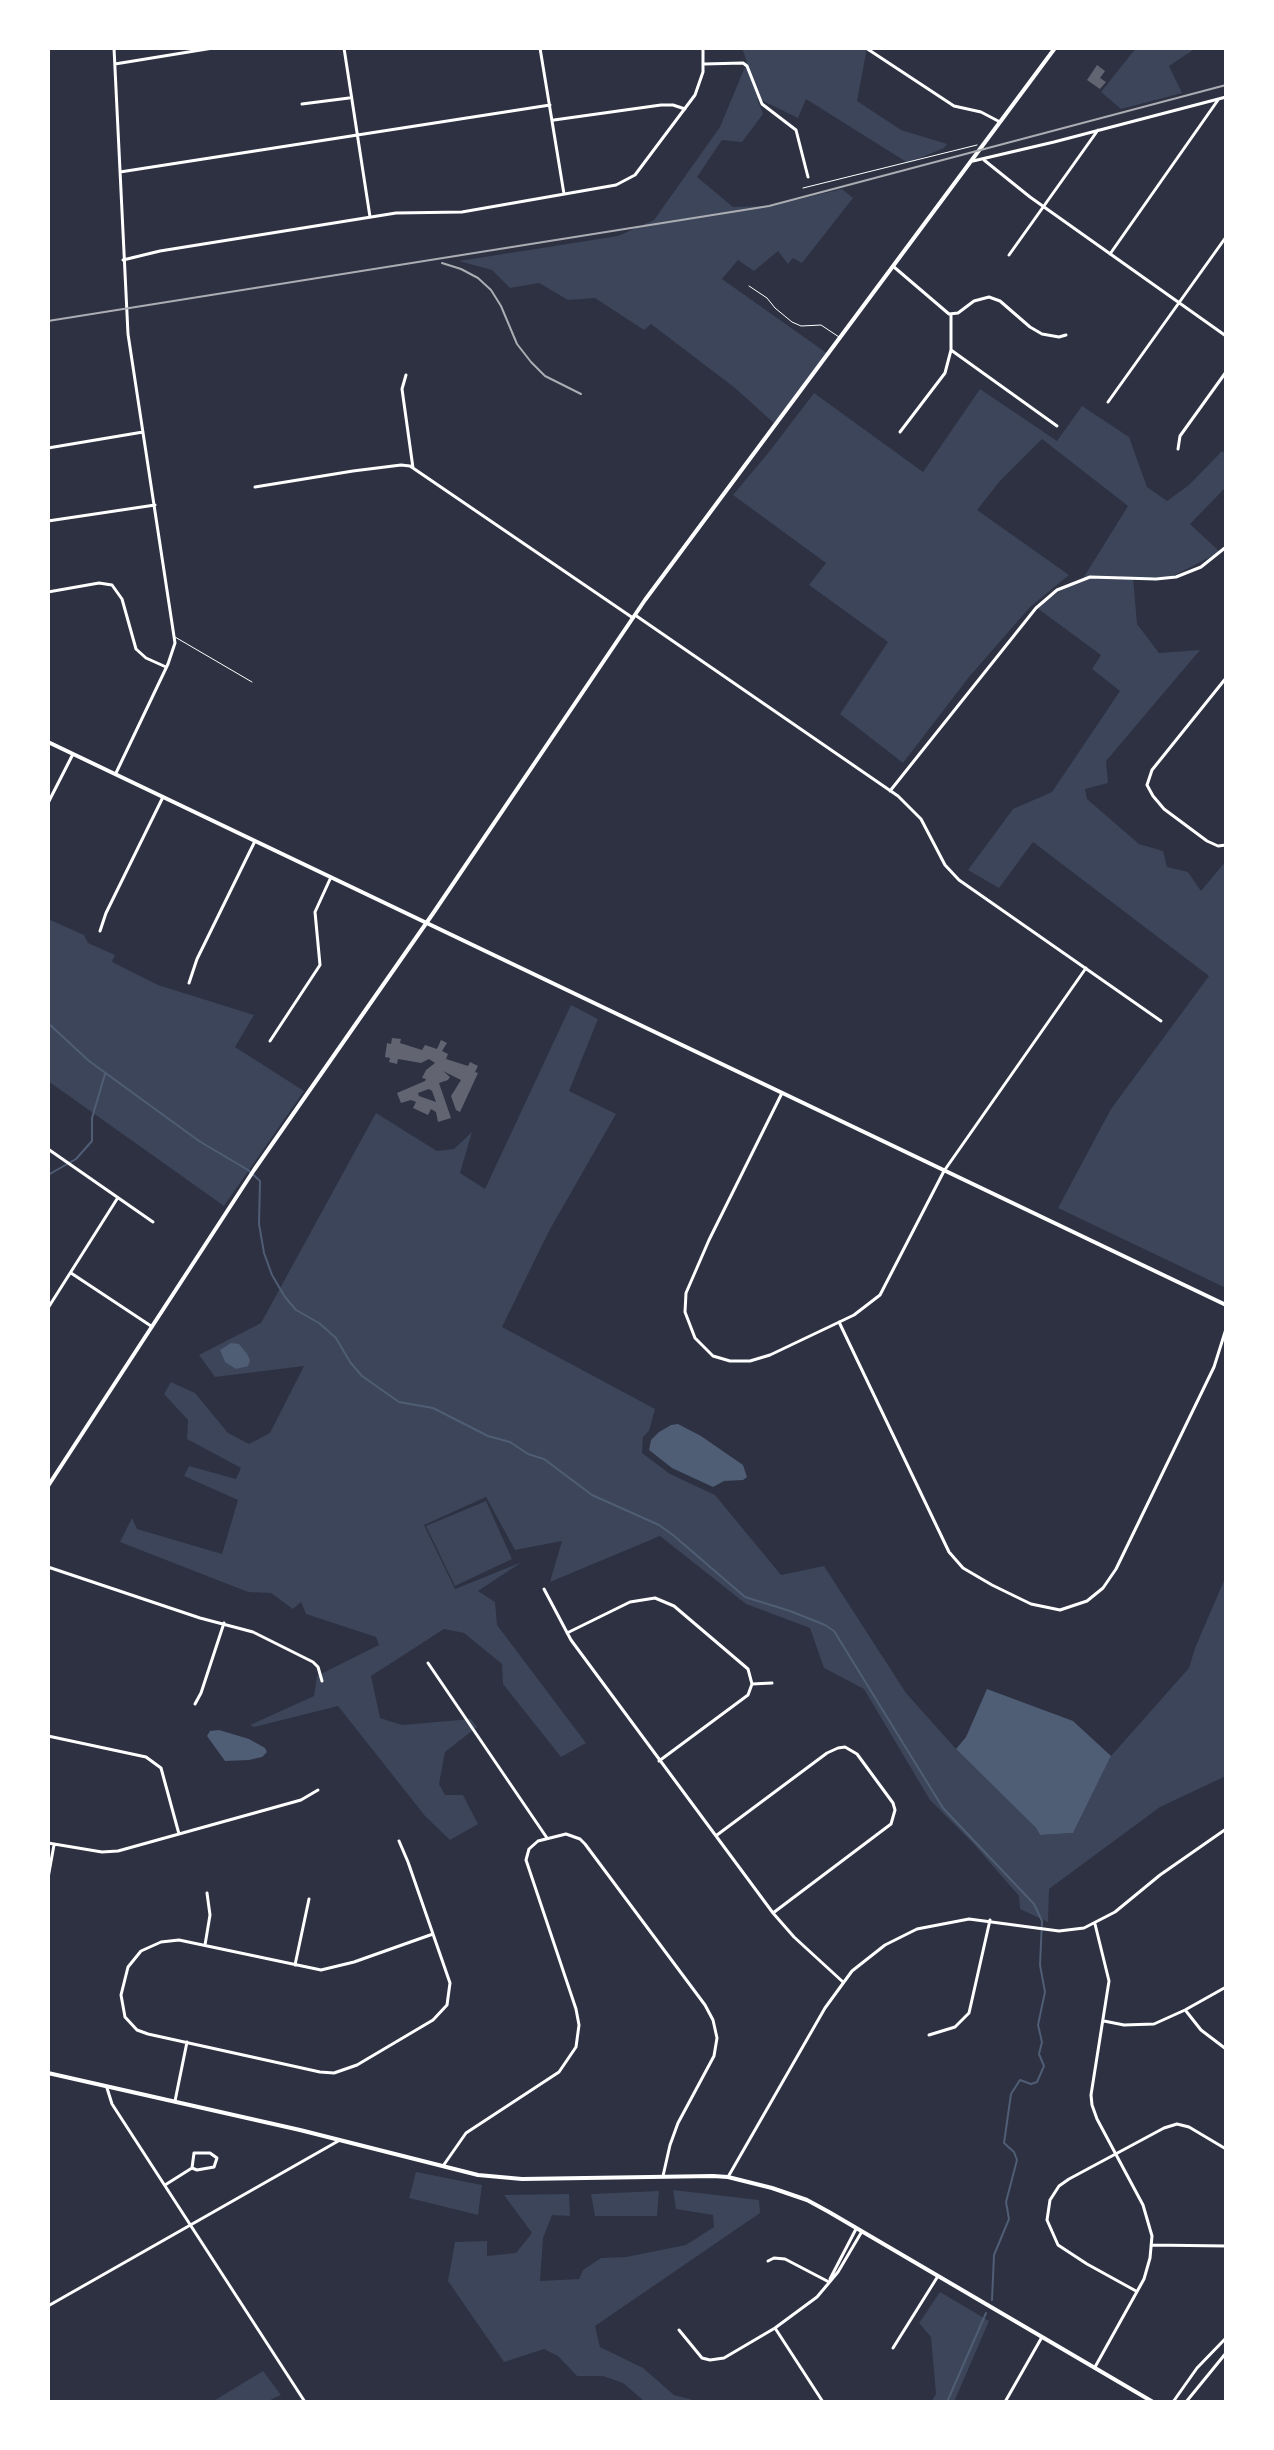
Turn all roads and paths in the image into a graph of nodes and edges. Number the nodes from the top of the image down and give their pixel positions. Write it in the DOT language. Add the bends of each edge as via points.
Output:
graph roads {
  1 [pos="114,48"];
  2 [pos="213,48"];
  3 [pos="344,48"];
  4 [pos="540,48"];
  5 [pos="703,48"];
  6 [pos="866,48"];
  7 [pos="1055,48"];
  8 [pos="115,64"];
  9 [pos="704,64"];
  10 [pos="1226,97"];
  11 [pos="351,98"];
  12 [pos="1219,99"];
  13 [pos="302,104"];
  14 [pos="550,105"];
  15 [pos="685,109"];
  16 [pos="553,120"];
  17 [pos="1000,122"];
  18 [pos="1098,130"];
  19 [pos="357,135"];
  20 [pos="983,148"];
  21 [pos="984,160"];
  22 [pos="973,161"];
  23 [pos="120,172"];
  24 [pos="808,177"];
  25 [pos="803,188"];
  26 [pos="564,195"];
  27 [pos="1044,207"];
  28 [pos="370,217"];
  29 [pos="1226,237"];
  30 [pos="1110,254"];
  31 [pos="1009,255"];
  32 [pos="123,260"];
  33 [pos="894,267"];
  34 [pos="749,286"];
  35 [pos="1179,303"];
  36 [pos="951,314"];
  37 [pos="1066,335"];
  38 [pos="1226,336"];
  39 [pos="841,338"];
  40 [pos="951,350"];
  41 [pos="1226,372"];
  42 [pos="406,375"];
  43 [pos="1108,402"];
  44 [pos="1057,426"];
  45 [pos="143,432"];
  46 [pos="900,432"];
  47 [pos="48,448"];
  48 [pos="1178,449"];
  49 [pos="413,468"];
  50 [pos="255,487"];
  51 [pos="155,505"];
  52 [pos="48,521"];
  53 [pos="1226,547"];
  54 [pos="48,592"];
  55 [pos="634,616"];
  56 [pos="175,637"];
  57 [pos="166,667"];
  58 [pos="1226,678"];
  59 [pos="252,682"];
  60 [pos="48,742"];
  61 [pos="73,754"];
  62 [pos="116,773"];
  63 [pos="890,791"];
  64 [pos="163,797"];
  65 [pos="48,803"];
  66 [pos="255,840"];
  67 [pos="1226,845"];
  68 [pos="331,877"];
  69 [pos="427,922"];
  70 [pos="100,931"];
  71 [pos="1086,968"];
  72 [pos="189,983"];
  73 [pos="1161,1021"];
  74 [pos="270,1041"];
  75 [pos="782,1093"];
  76 [pos="48,1149"];
  77 [pos="944,1171"];
  78 [pos="117,1199"];
  79 [pos="153,1222"];
  80 [pos="71,1273"];
  81 [pos="1226,1305"];
  82 [pos="48,1308"];
  83 [pos="839,1322"];
  84 [pos="152,1327"];
  85 [pos="1226,1329"];
  86 [pos="1224,1346"];
  87 [pos="48,1486"];
  88 [pos="48,1567"];
  89 [pos="544,1589"];
  90 [pos="224,1623"];
  91 [pos="567,1633"];
  92 [pos="428,1663"];
  93 [pos="322,1681"];
  94 [pos="772,1683"];
  95 [pos="752,1684"];
  96 [pos="195,1704"];
  97 [pos="48,1736"];
  98 [pos="659,1761"];
  99 [pos="318,1790"];
  100 [pos="1226,1829"];
  101 [pos="179,1834"];
  102 [pos="716,1836"];
  103 [pos="547,1838"];
  104 [pos="399,1841"];
  105 [pos="48,1843"];
  106 [pos="54,1845"];
  107 [pos="48,1878"];
  108 [pos="207,1893"];
  109 [pos="309,1899"];
  110 [pos="773,1913"];
  111 [pos="990,1920"];
  112 [pos="1095,1924"];
  113 [pos="433,1934"];
  114 [pos="205,1945"];
  115 [pos="295,1965"];
  116 [pos="843,1982"];
  117 [pos="1226,1987"];
  118 [pos="1185,2010"];
  119 [pos="1104,2021"];
  120 [pos="929,2035"];
  121 [pos="187,2042"];
  122 [pos="1226,2049"];
  123 [pos="48,2073"];
  124 [pos="107,2086"];
  125 [pos="175,2101"];
  126 [pos="340,2140"];
  127 [pos="1226,2149"];
  128 [pos="1115,2152"];
  129 [pos="443,2166"];
  130 [pos="192,2168"];
  131 [pos="663,2176"];
  132 [pos="728,2177"];
  133 [pos="165,2185"];
  134 [pos="191,2226"];
  135 [pos="859,2231"];
  136 [pos="1151,2245"];
  137 [pos="1226,2246"];
  138 [pos="768,2261"];
  139 [pos="938,2276"];
  140 [pos="829,2282"];
  141 [pos="1138,2291"];
  142 [pos="48,2306"];
  143 [pos="775,2328"];
  144 [pos="679,2330"];
  145 [pos="1042,2337"];
  146 [pos="1226,2338"];
  147 [pos="893,2348"];
  148 [pos="1226,2353"];
  149 [pos="1095,2367"];
  150 [pos="305,2402"];
  151 [pos="823,2402"];
  152 [pos="1005,2402"];
  153 [pos="1153,2402"];
  154 [pos="1173,2402"];
  155 [pos="1186,2402"];
  1 -- 8 [label="street"];
  2 -- 8 [label="street"];
  3 -- 11 [label="street"];
  4 -- 14 [label="street"];
  5 -- 9 [label="street"];
  6 -- 17 [label="street" via="954,106"];
  7 -- 17 [label="main road"];
  8 -- 23 [label="street"];
  9 -- 15 [label="street" via="699,88"];
  9 -- 24 [label="street" via="747,66 762,104 796,130"];
  10 -- 12 [label="street"];
  11 -- 13 [label="street"];
  11 -- 19 [label="street"];
  12 -- 18 [label="street"];
  12 -- 30 [label="street"];
  14 -- 16 [label="street"];
  14 -- 19 [label="street"];
  15 -- 16 [label="street" via="661,105"];
  15 -- 26 [label="street" via="635,175 616,185"];
  16 -- 26 [label="street"];
  17 -- 20 [label="main road"];
  18 -- 21 [label="street"];
  18 -- 27 [label="street"];
  19 -- 23 [label="street"];
  19 -- 28 [label="street"];
  20 -- 22 [label="main road"];
  20 -- 25 [label="path" via="975,144"];
  21 -- 22 [label="street"];
  21 -- 27 [label="street"];
  22 -- 33 [label="main road"];
  23 -- 32 [label="street"];
  26 -- 28 [label="street" via="462,212"];
  27 -- 30 [label="street"];
  27 -- 31 [label="street"];
  28 -- 32 [label="street"];
  29 -- 35 [label="street"];
  30 -- 35 [label="street"];
  32 -- 45 [label="street"];
  33 -- 36 [label="street"];
  33 -- 39 [label="main road"];
  34 -- 39 [label="lane" via="792,322 821,325"];
  35 -- 38 [label="street"];
  35 -- 43 [label="street"];
  36 -- 37 [label="street" via="989,297 1042,334"];
  36 -- 40 [label="street"];
  39 -- 55 [label="main road"];
  40 -- 44 [label="street"];
  40 -- 46 [label="street" via="945,373"];
  41 -- 48 [label="street" via="1180,436"];
  42 -- 49 [label="street" via="402,389"];
  45 -- 47 [label="street"];
  45 -- 51 [label="street"];
  49 -- 50 [label="street" via="396,465"];
  49 -- 55 [label="street"];
  51 -- 52 [label="street"];
  51 -- 56 [label="street"];
  53 -- 63 [label="street" via="1201,567 1176,577 1090,577 1057,590 1036,608"];
  54 -- 57 [label="street" via="112,585 120,593 136,649"];
  55 -- 63 [label="street"];
  55 -- 69 [label="main road"];
  56 -- 57 [label="street"];
  56 -- 59 [label="lane"];
  57 -- 62 [label="street"];
  58 -- 67 [label="street" via="1147,780 1164,809 1213,844"];
  60 -- 61 [label="main road"];
  61 -- 62 [label="main road"];
  61 -- 65 [label="street"];
  62 -- 64 [label="main road"];
  63 -- 71 [label="street" via="921,819 952,873"];
  64 -- 66 [label="main road"];
  64 -- 70 [label="street"];
  66 -- 68 [label="main road"];
  66 -- 72 [label="street"];
  68 -- 69 [label="main road"];
  68 -- 74 [label="street" via="315,912 320,965"];
  69 -- 75 [label="main road"];
  69 -- 84 [label="main road"];
  71 -- 73 [label="street"];
  71 -- 77 [label="street"];
  75 -- 77 [label="main road"];
  75 -- 83 [label="street" via="690,1283 687,1321 706,1351 740,1362 770,1355"];
  76 -- 78 [label="street"];
  77 -- 81 [label="main road"];
  77 -- 83 [label="street" via="886,1286 872,1303"];
  78 -- 79 [label="street"];
  78 -- 80 [label="street"];
  80 -- 82 [label="street"];
  80 -- 84 [label="street"];
  83 -- 86 [label="street" via="949,1552 963,1568 992,1585 1053,1610 1087,1601 1110,1579"];
  84 -- 87 [label="main road"];
  85 -- 86 [label="street"];
  88 -- 90 [label="street"];
  89 -- 91 [label="street"];
  90 -- 93 [label="street" via="308,1658"];
  90 -- 96 [label="street"];
  91 -- 95 [label="street" via="630,1602 662,1599 745,1665"];
  91 -- 98 [label="street"];
  92 -- 103 [label="street"];
  94 -- 95 [label="street"];
  95 -- 98 [label="street" via="748,1695"];
  97 -- 101 [label="street" via="146,1757 161,1768"];
  98 -- 102 [label="street"];
  99 -- 101 [label="street" via="301,1800"];
  100 -- 112 [label="street"];
  101 -- 106 [label="street" via="118,1851"];
  102 -- 110 [label="street"];
  102 -- 110 [label="street" via="832,1750 845,1747 857,1754 893,1803 891,1824"];
  103 -- 129 [label="street" via="529,1849 526,1860 576,2009 576,2047 559,2072 466,2133"];
  103 -- 131 [label="street" via="566,1834 580,1839 713,2020 714,2056 678,2123"];
  104 -- 113 [label="street"];
  105 -- 106 [label="street"];
  106 -- 107 [label="street"];
  108 -- 114 [label="street"];
  109 -- 115 [label="street"];
  110 -- 116 [label="street"];
  111 -- 112 [label="street" via="1059,1931"];
  111 -- 116 [label="street" via="917,1929 885,1945"];
  111 -- 120 [label="street" via="969,2013 955,2027"];
  112 -- 119 [label="street" via="1109,1981"];
  113 -- 115 [label="street" via="334,1967"];
  113 -- 121 [label="street" via="450,1983 447,2005 433,2020 357,2065 320,2072"];
  114 -- 115 [label="street"];
  114 -- 121 [label="street" via="161,1942 141,1951 124,1978 122,2007 128,2022 148,2034"];
  116 -- 132 [label="street"];
  117 -- 118 [label="street"];
  118 -- 119 [label="street" via="1142,2026"];
  118 -- 122 [label="street"];
  119 -- 128 [label="street" via="1091,2095"];
  121 -- 125 [label="street"];
  123 -- 124 [label="main road"];
  124 -- 125 [label="main road"];
  124 -- 133 [label="street" via="112,2104"];
  125 -- 126 [label="main road"];
  126 -- 129 [label="main road"];
  126 -- 134 [label="street"];
  127 -- 128 [label="street" via="1177,2124"];
  128 -- 136 [label="street" via="1143,2205"];
  128 -- 141 [label="street" via="1059,2186 1047,2220 1062,2248"];
  129 -- 131 [label="main road" via="522,2179"];
  130 -- 130 [label="street" via="198,2151 217,2158 214,2167"];
  130 -- 133 [label="street"];
  131 -- 132 [label="main road"];
  132 -- 135 [label="main road" via="807,2200"];
  133 -- 134 [label="street"];
  134 -- 142 [label="street"];
  134 -- 150 [label="street"];
  135 -- 139 [label="main road"];
  135 -- 140 [label="street"];
  136 -- 137 [label="street"];
  136 -- 141 [label="street"];
  138 -- 140 [label="street" via="785,2259"];
  139 -- 145 [label="main road"];
  139 -- 147 [label="street"];
  140 -- 143 [label="street"];
  141 -- 149 [label="street"];
  143 -- 144 [label="street" via="718,2360 702,2358"];
  143 -- 151 [label="street"];
  145 -- 149 [label="main road"];
  145 -- 152 [label="street"];
  146 -- 154 [label="street"];
  148 -- 155 [label="street"];
  149 -- 153 [label="main road"];
}
